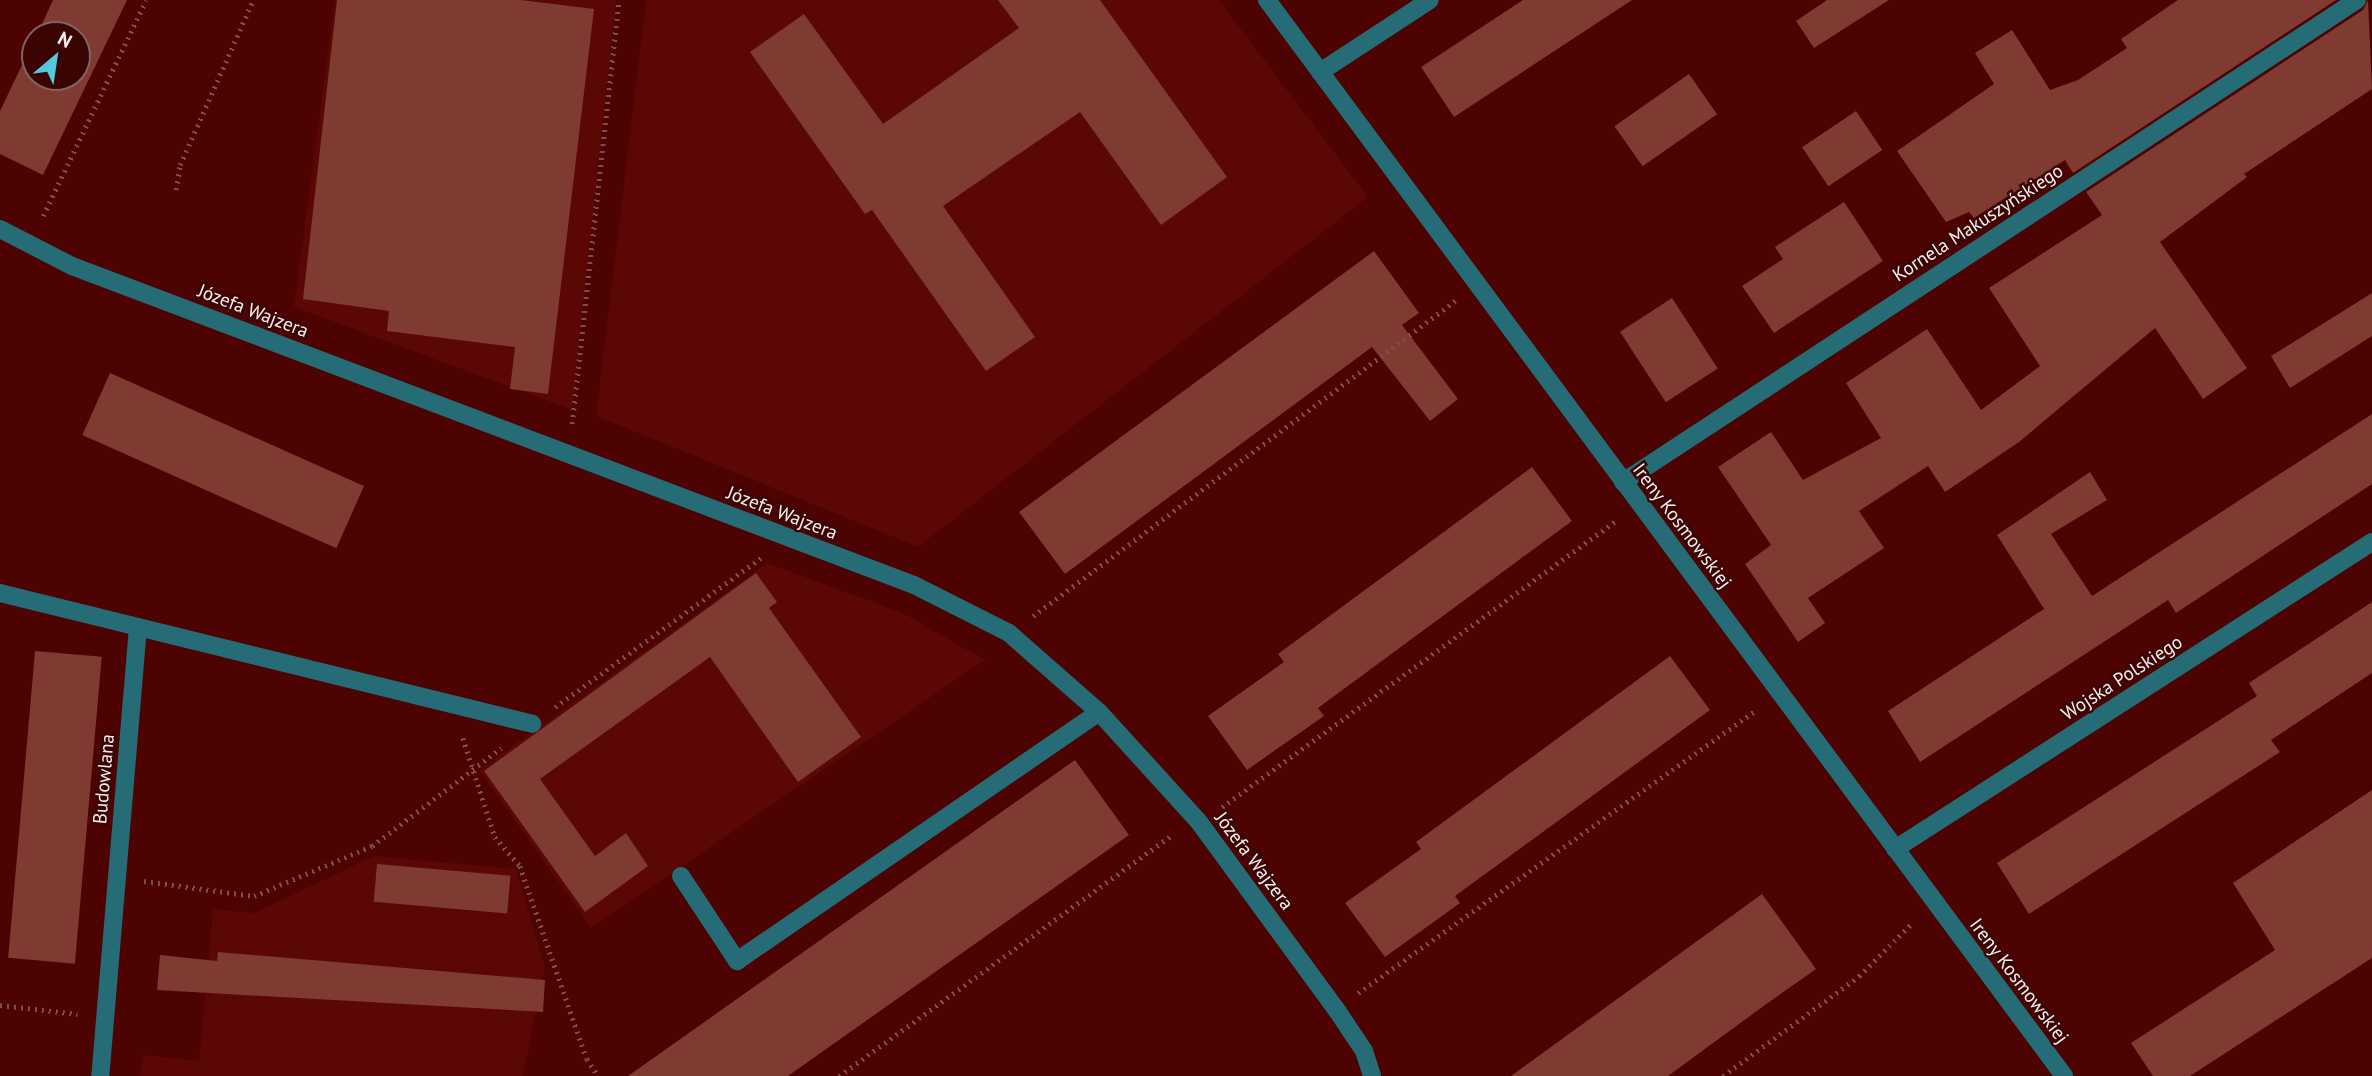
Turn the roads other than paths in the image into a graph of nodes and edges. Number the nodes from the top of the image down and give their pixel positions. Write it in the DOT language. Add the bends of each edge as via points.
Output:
graph roads {
  1 [pos="1267,0"];
  2 [pos="1430,0"];
  3 [pos="2357,0"];
  4 [pos="1320,72"];
  5 [pos="0,229"];
  6 [pos="1623,482"];
  7 [pos="2372,542"];
  8 [pos="0,593"];
  9 [pos="138,626"];
  10 [pos="1099,712"];
  11 [pos="532,724"];
  12 [pos="1895,849"];
  13 [pos="681,876"];
  14 [pos="100,1076"];
  15 [pos="1372,1076"];
  16 [pos="2064,1076"];
  1 -- 4 [label="street, Ireny Kosmowskiej"];
  2 -- 4 [label="street"];
  3 -- 6 [label="street, Kornela Makuszyńskiego"];
  4 -- 6 [label="street, Ireny Kosmowskiej"];
  5 -- 10 [label="street, Józefa Wajzera" via="29,246 914,584 1009,633"];
  6 -- 12 [label="street, Ireny Kosmowskiej"];
  7 -- 12 [label="street, Wojska Polskiego"];
  8 -- 9 [label="street"];
  9 -- 11 [label="street"];
  9 -- 14 [label="street, Budowlana"];
  10 -- 13 [label="street" via="737,961"];
  10 -- 15 [label="street, Józefa Wajzera" via="1247,885 1364,1051"];
  12 -- 16 [label="street, Ireny Kosmowskiej"];
}
